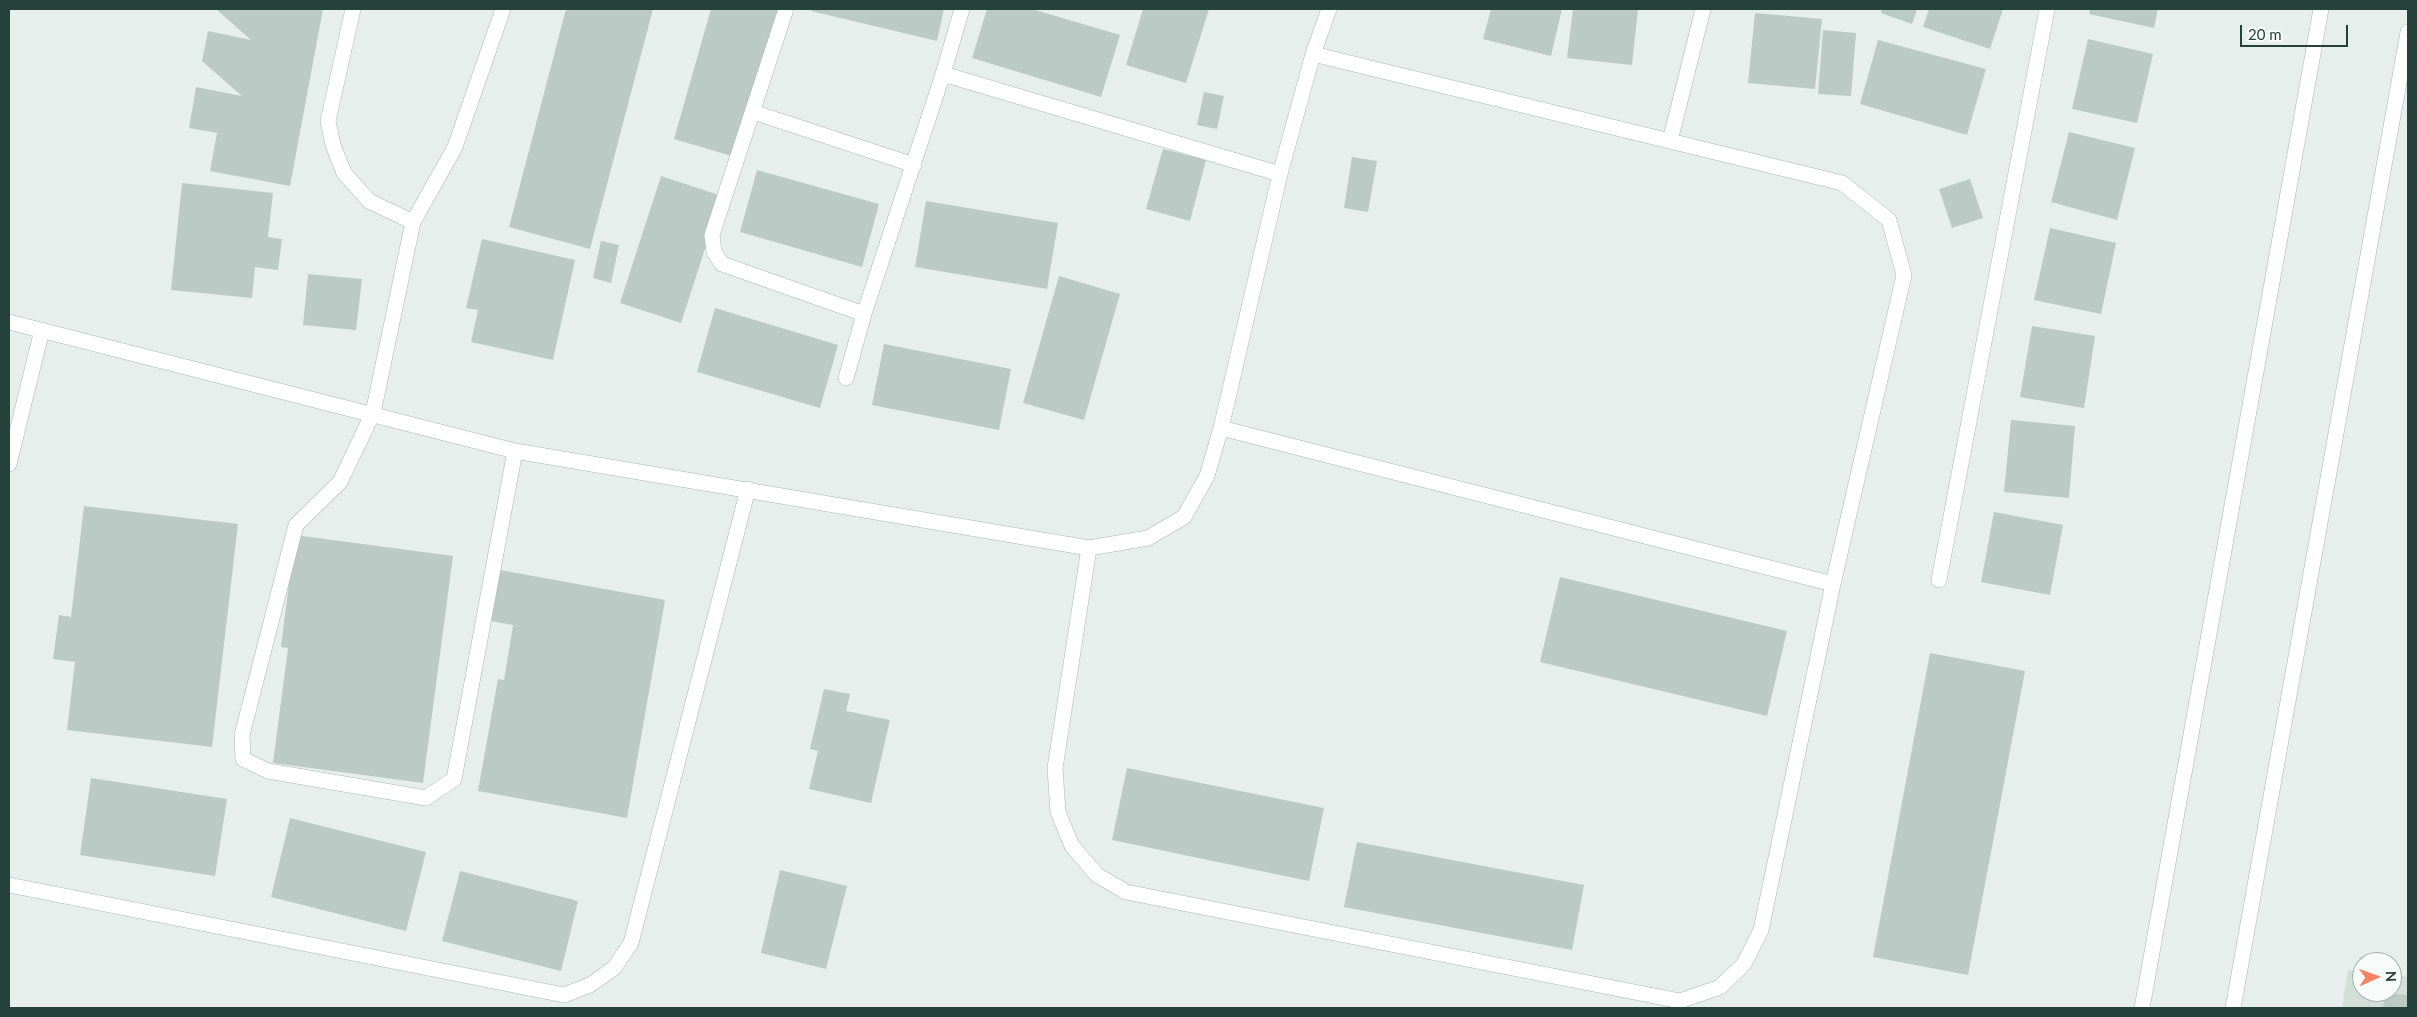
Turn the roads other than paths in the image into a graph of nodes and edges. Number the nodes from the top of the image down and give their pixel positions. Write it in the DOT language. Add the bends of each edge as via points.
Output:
graph roads {
  1 [pos="353,9"];
  2 [pos="503,9"];
  3 [pos="786,9"];
  4 [pos="962,9"];
  5 [pos="1329,9"];
  6 [pos="1703,9"];
  7 [pos="2046,9"];
  8 [pos="2320,9"];
  9 [pos="2408,32"];
  10 [pos="1313,54"];
  11 [pos="943,74"];
  12 [pos="753,112"];
  13 [pos="1670,141"];
  14 [pos="914,165"];
  15 [pos="1280,174"];
  16 [pos="413,222"];
  17 [pos="864,314"];
  18 [pos="9,322"];
  19 [pos="42,330"];
  20 [pos="846,378"];
  21 [pos="373,414"];
  22 [pos="1221,428"];
  23 [pos="515,451"];
  24 [pos="9,464"];
  25 [pos="748,489"];
  26 [pos="1089,548"];
  27 [pos="1939,580"];
  28 [pos="1833,584"];
  29 [pos="9,885"];
  30 [pos="2142,1008"];
  31 [pos="2233,1008"];
  1 -- 16 [label="street" via="328,121 333,145 344,173 369,201"];
  2 -- 16 [label="street" via="455,147"];
  3 -- 12 [label="street"];
  4 -- 11 [label="street"];
  5 -- 10 [label="street"];
  6 -- 13 [label="street"];
  7 -- 27 [label="street"];
  8 -- 30 [label="street"];
  9 -- 31 [label="street"];
  10 -- 13 [label="street"];
  10 -- 15 [label="street"];
  11 -- 14 [label="street"];
  11 -- 15 [label="street"];
  12 -- 14 [label="street"];
  12 -- 17 [label="street" via="712,235 714,252 722,264"];
  13 -- 28 [label="street" via="1842,183 1889,220 1904,275"];
  14 -- 17 [label="street"];
  15 -- 22 [label="street"];
  16 -- 21 [label="street"];
  17 -- 20 [label="street"];
  18 -- 19 [label="street"];
  19 -- 21 [label="street"];
  19 -- 24 [label="street"];
  21 -- 23 [label="street"];
  21 -- 23 [label="street" via="340,482 296,525 242,735 243,759 268,771 426,798 454,779"];
  22 -- 26 [label="street" via="1206,476 1184,517 1148,538"];
  22 -- 28 [label="street"];
  23 -- 25 [label="street"];
  25 -- 26 [label="street"];
  25 -- 29 [label="street" via="631,943 614,968 590,985 564,996"];
  26 -- 28 [label="street" via="1055,768 1058,812 1072,846 1097,875 1126,892 1680,1001 1720,987 1744,964 1761,930"];
}
